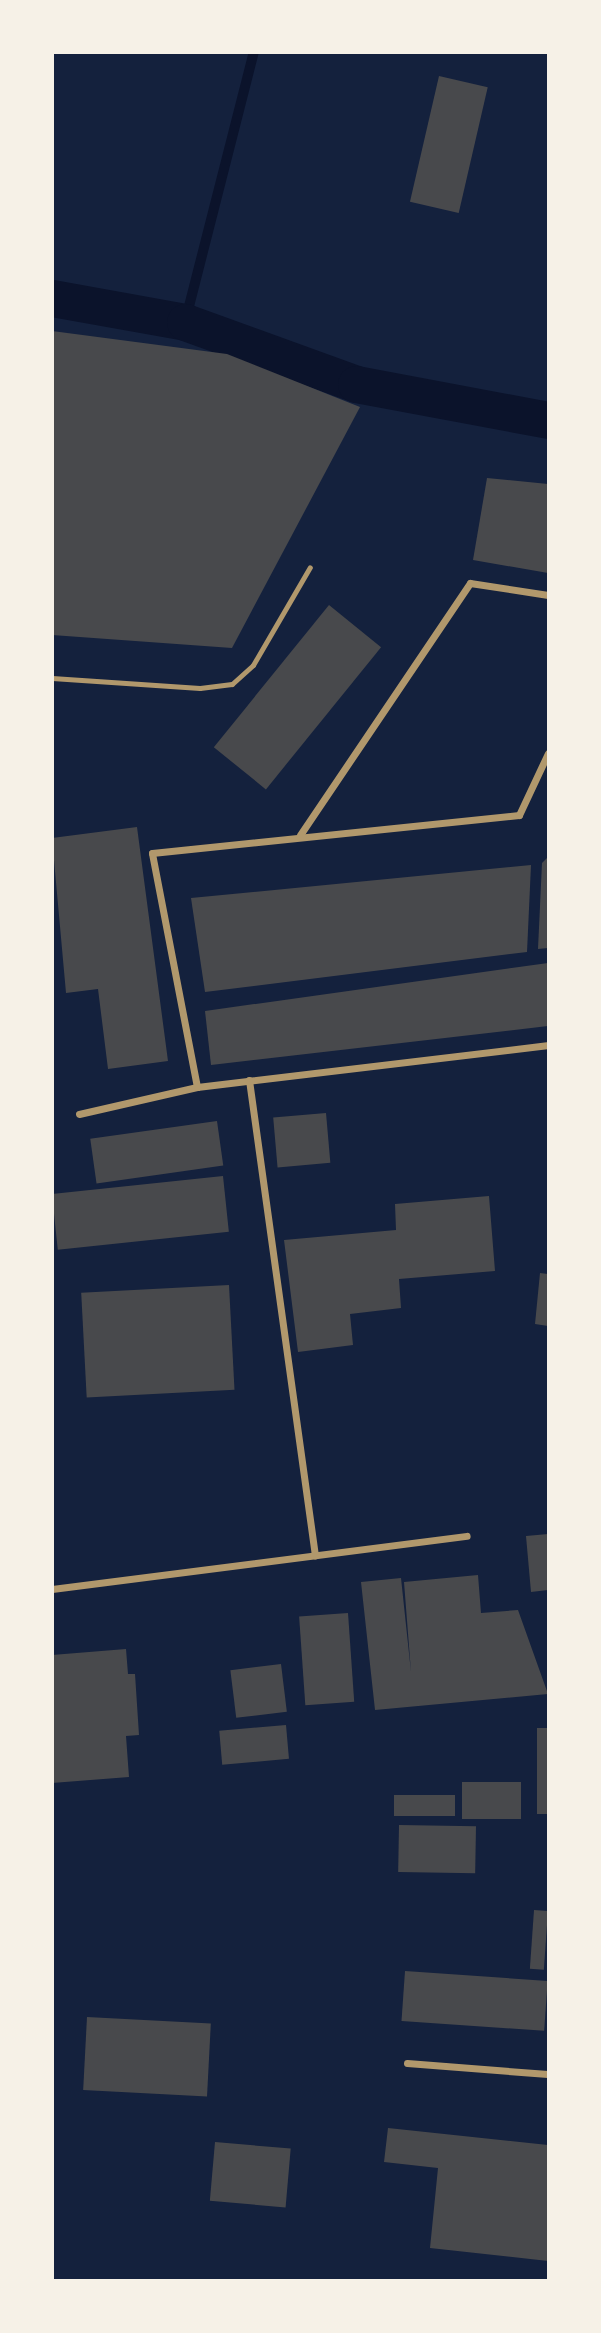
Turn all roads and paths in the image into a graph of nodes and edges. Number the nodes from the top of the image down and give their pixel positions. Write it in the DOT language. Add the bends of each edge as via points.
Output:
graph roads {
  1 [pos="310,567"];
  2 [pos="548,595"];
  3 [pos="52,678"];
  4 [pos="548,753"];
  5 [pos="300,835"];
  6 [pos="548,1045"];
  7 [pos="249,1080"];
  8 [pos="197,1087"];
  9 [pos="79,1114"];
  10 [pos="467,1536"];
  11 [pos="315,1555"];
  12 [pos="52,1589"];
  13 [pos="407,2063"];
  14 [pos="548,2074"];
  1 -- 3 [label="lane" via="253,665 232,684 200,688"];
  2 -- 5 [label="street" via="470,583"];
  4 -- 5 [label="street" via="519,815"];
  5 -- 8 [label="street" via="152,853"];
  6 -- 7 [label="street"];
  7 -- 8 [label="street"];
  7 -- 11 [label="street"];
  8 -- 9 [label="street"];
  10 -- 11 [label="street"];
  11 -- 12 [label="street"];
  13 -- 14 [label="street"];
}
